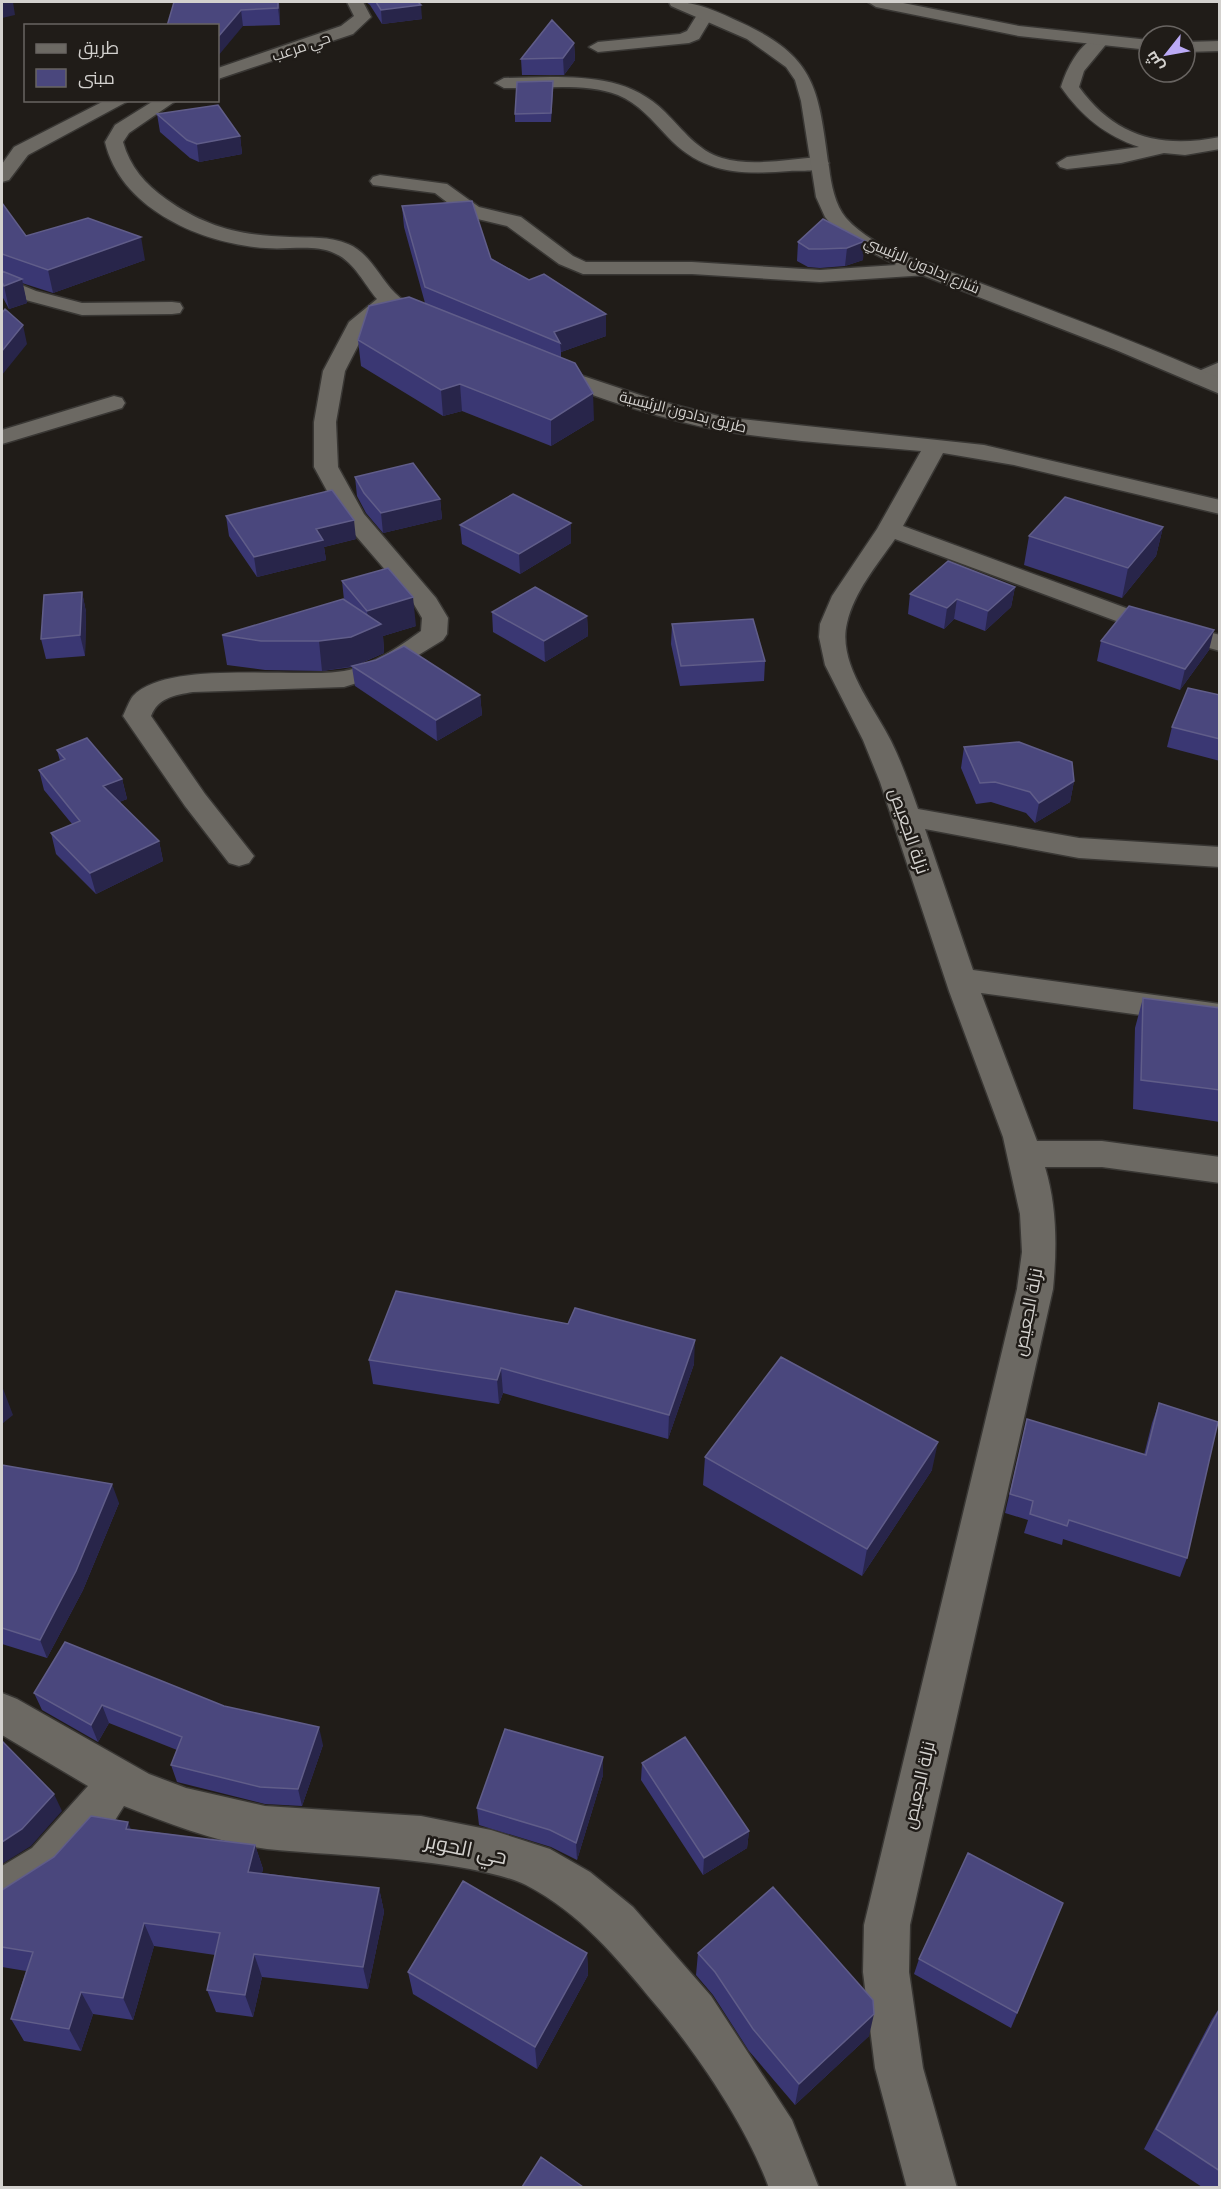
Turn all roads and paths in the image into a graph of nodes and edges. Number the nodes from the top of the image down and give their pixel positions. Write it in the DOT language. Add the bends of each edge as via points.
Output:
graph roads {
  1 [pos="356,2"];
  2 [pos="677,2"];
  3 [pos="876,2"];
  4 [pos="706,14"];
  5 [pos="1099,42"];
  6 [pos="1137,44"];
  7 [pos="1220,46"];
  8 [pos="598,47"];
  9 [pos="1197,47"];
  10 [pos="219,74"];
  11 [pos="504,83"];
  12 [pos="117,102"];
  13 [pos="165,102"];
  14 [pos="1220,143"];
  15 [pos="1164,148"];
  16 [pos="819,163"];
  17 [pos="1067,163"];
  18 [pos="2,177"];
  19 [pos="380,181"];
  20 [pos="927,270"];
  21 [pos="2,283"];
  22 [pos="389,300"];
  23 [pos="172,308"];
  24 [pos="448,329"];
  25 [pos="524,361"];
  26 [pos="1214,378"];
  27 [pos="114,403"];
  28 [pos="2,437"];
  29 [pos="936,445"];
  30 [pos="1220,507"];
  31 [pos="888,529"];
  32 [pos="1220,643"];
  33 [pos="904,816"];
  34 [pos="239,856"];
  35 [pos="1220,857"];
  36 [pos="961,979"];
  37 [pos="1220,1015"];
  38 [pos="1027,1154"];
  39 [pos="1220,1170"];
  40 [pos="2,1713"];
  41 [pos="117,1779"];
  42 [pos="2,1895"];
  43 [pos="794,2187"];
  44 [pos="932,2187"];
  1 -- 10 [label="street, حي مرعب" via="363,17 347,30"];
  2 -- 4 [label="street, شارع بدادون الرئيسي"];
  3 -- 5 [label="street" via="986,26"];
  4 -- 8 [label="street" via="689,38"];
  4 -- 16 [label="street, شارع بدادون الرئيسي" via="746,32 794,65 806,82"];
  5 -- 6 [label="street"];
  5 -- 15 [label="street" via="1075,70 1070,87 1090,113 1127,136"];
  7 -- 9 [label="street"];
  11 -- 16 [label="street" via="594,85 627,93 659,117 697,155 718,165"];
  12 -- 18 [label="street" via="21,151"];
  13 -- 22 [label="street" via="122,129 114,142 119,159 150,197 175,216 212,234 344,249"];
  14 -- 15 [label="street"];
  15 -- 17 [label="street"];
  16 -- 20 [label="street, شارع بدادون الرئيسي" via="831,212 844,229"];
  19 -- 20 [label="street" via="440,188 472,212 514,221 583,268 704,269 820,276"];
  20 -- 26 [label="street, شارع بدادون الرئيسي"];
  21 -- 23 [label="street" via="29,296 82,309"];
  22 -- 24 [label="street"];
  22 -- 34 [label="street" via="357,327 334,371 325,422 326,467 353,517 423,598 435,618 434,634 381,665 345,679 195,684 151,693 140,700 136,710 195,800"];
  25 -- 29 [label="street, طريق بدادون الرئيسية" via="640,404 700,419 786,433"];
  27 -- 28 [label="street"];
  29 -- 30 [label="street, طريق بدادون الرئيسية" via="1037,463"];
  29 -- 31 [label="street, نزلة الجعيص"];
  31 -- 32 [label="street" via="1136,620"];
  31 -- 33 [label="street, نزلة الجعيص" via="842,602 831,636 855,701 882,751"];
  33 -- 35 [label="street" via="1079,848"];
  33 -- 36 [label="street, نزلة الجعيص"];
  36 -- 37 [label="street"];
  36 -- 38 [label="street, نزلة الجعيص"];
  38 -- 39 [label="street" via="1102,1154"];
  38 -- 44 [label="street, نزلة الجعيص" via="1040,1243 1037,1277 887,1925 886,1972 899,2068"];
  40 -- 41 [label="street, حي الحوير"];
  41 -- 42 [label="street" via="95,1813 48,1864 9,1886"];
  41 -- 43 [label="street, حي الحوير" via="186,1809 265,1827 421,1838 491,1852 534,1865 574,1888 617,1923 694,2013 775,2137"];
}
